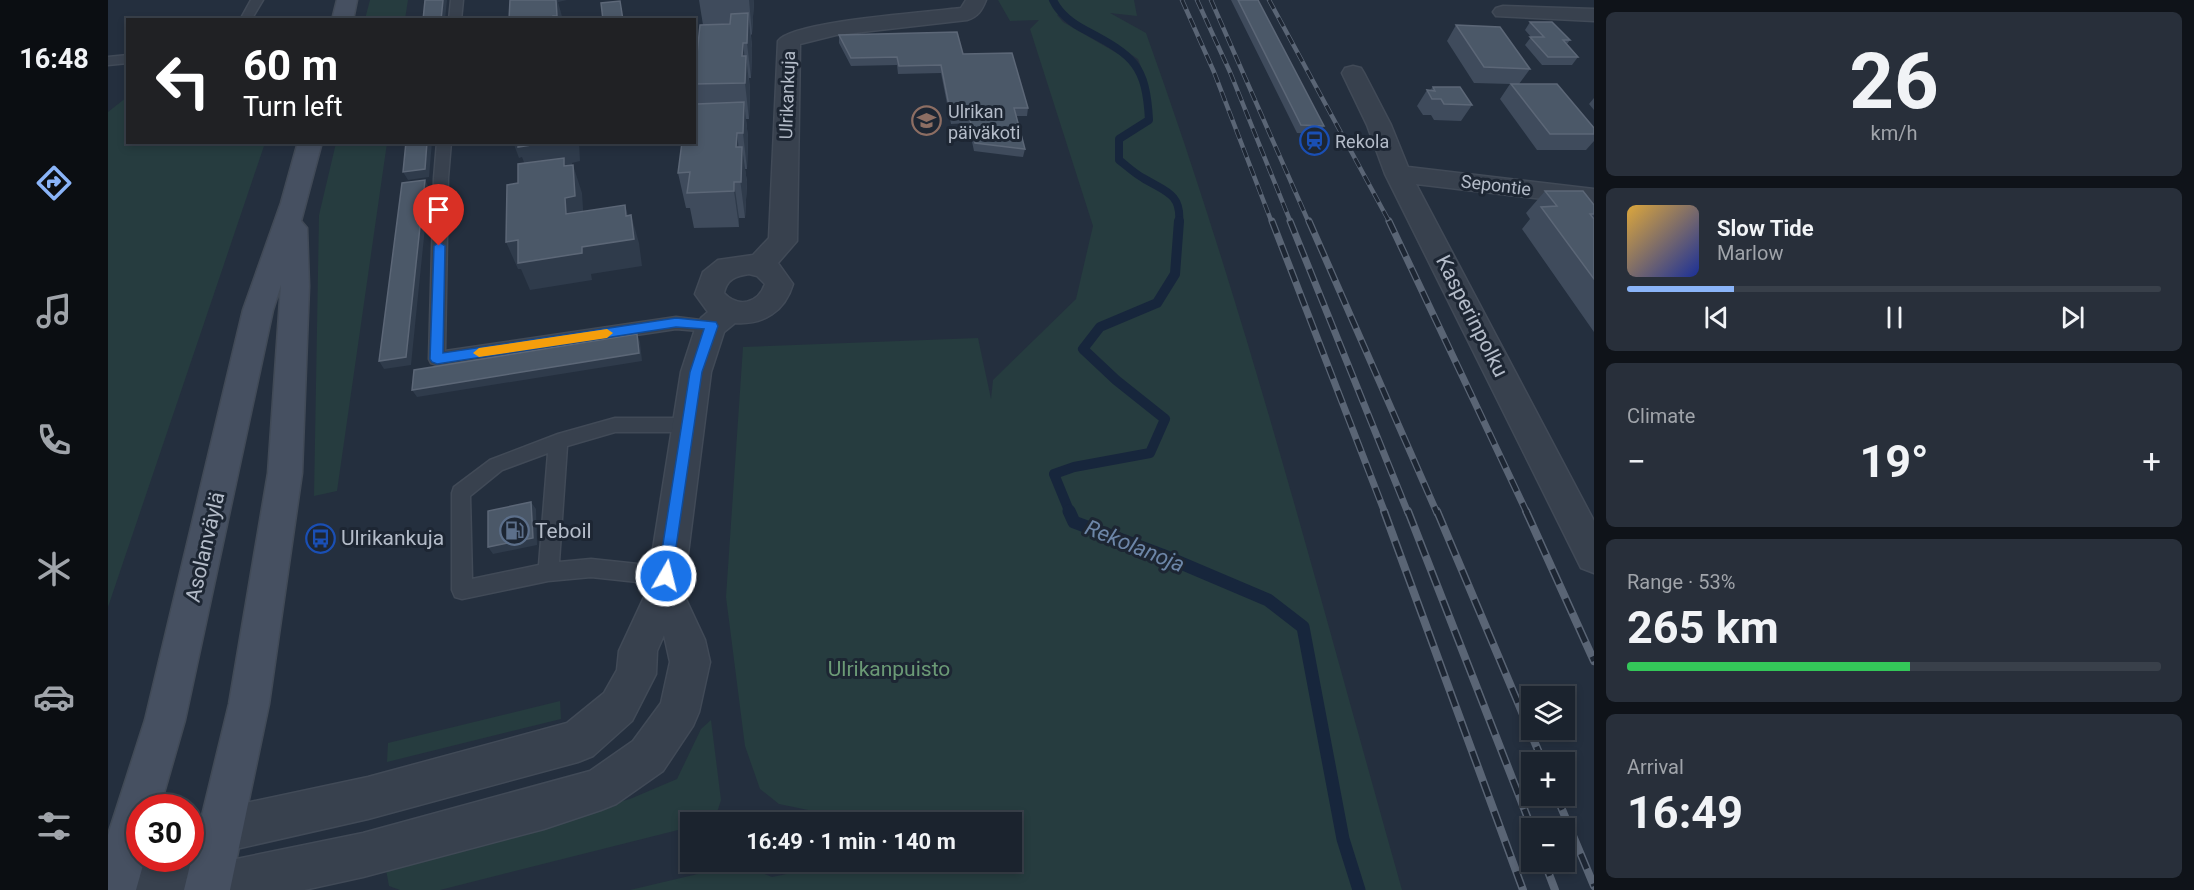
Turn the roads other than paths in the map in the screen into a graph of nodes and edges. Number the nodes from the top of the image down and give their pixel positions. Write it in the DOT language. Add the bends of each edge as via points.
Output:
graph roads {
  1 [pos="257,0"];
  2 [pos="347,0"];
  3 [pos="457,0"];
  4 [pos="976,0"];
  5 [pos="1503,12"];
  6 [pos="1594,15"];
  7 [pos="246,18"];
  8 [pos="342,18"];
  9 [pos="455,18"];
  10 [pos="126,59"];
  11 [pos="108,61"];
  12 [pos="1353,73"];
  13 [pos="309,144"];
  14 [pos="444,144"];
  15 [pos="1398,174"];
  16 [pos="1594,197"];
  17 [pos="294,202"];
  18 [pos="759,266"];
  19 [pos="720,319"];
  20 [pos="688,425"];
  21 [pos="558,441"];
  22 [pos="1594,557"];
  23 [pos="548,572"];
  24 [pos="665,585"];
  25 [pos="206,838"];
  26 [pos="141,872"];
  27 [pos="114,887"];
  28 [pos="207,889"];
  1 -- 7 [label="lane"];
  2 -- 8 [label="main road"];
  3 -- 9 [label="lane"];
  4 -- 18 [label="street, Ulrikankuja" via="967,14 836,29 789,41 783,241"];
  5 -- 6 [label="street"];
  10 -- 11 [label="lane"];
  12 -- 15 [label="street, Kasperinpolku"];
  13 -- 17 [label="main road, Asolanväylä"];
  14 -- 19 [label="lane" via="437,359"];
  15 -- 16 [label="street, Sepontie"];
  15 -- 22 [label="street, Kasperinpolku"];
  17 -- 25 [label="main road, Asolanväylä" via="295,286 285,473 249,704"];
  17 -- 27 [label="main road, Asolanväylä" via="258,310 165,720"];
  18 -- 19 [label="street" via="728,267 713,279 709,294 719,307"];
  18 -- 19 [label="street" via="775,276 778,284 773,300 758,310"];
  19 -- 20 [label="street" via="696,372"];
  20 -- 21 [label="lane" via="615,425"];
  20 -- 24 [label="street"];
  21 -- 23 [label="lane"];
  21 -- 23 [label="lane" via="496,465 462,494 462,590"];
  23 -- 24 [label="lane" via="591,568"];
  24 -- 25 [label="street" via="638,651 636,674 618,707 578,741"];
  24 -- 28 [label="street" via="686,639 690,662 679,712 648,756 601,789 363,855"];
  25 -- 28 [label="main road, Asolanväylä"];
  26 -- 27 [label="street"];
  27 -- 28 [label="street"];
}
